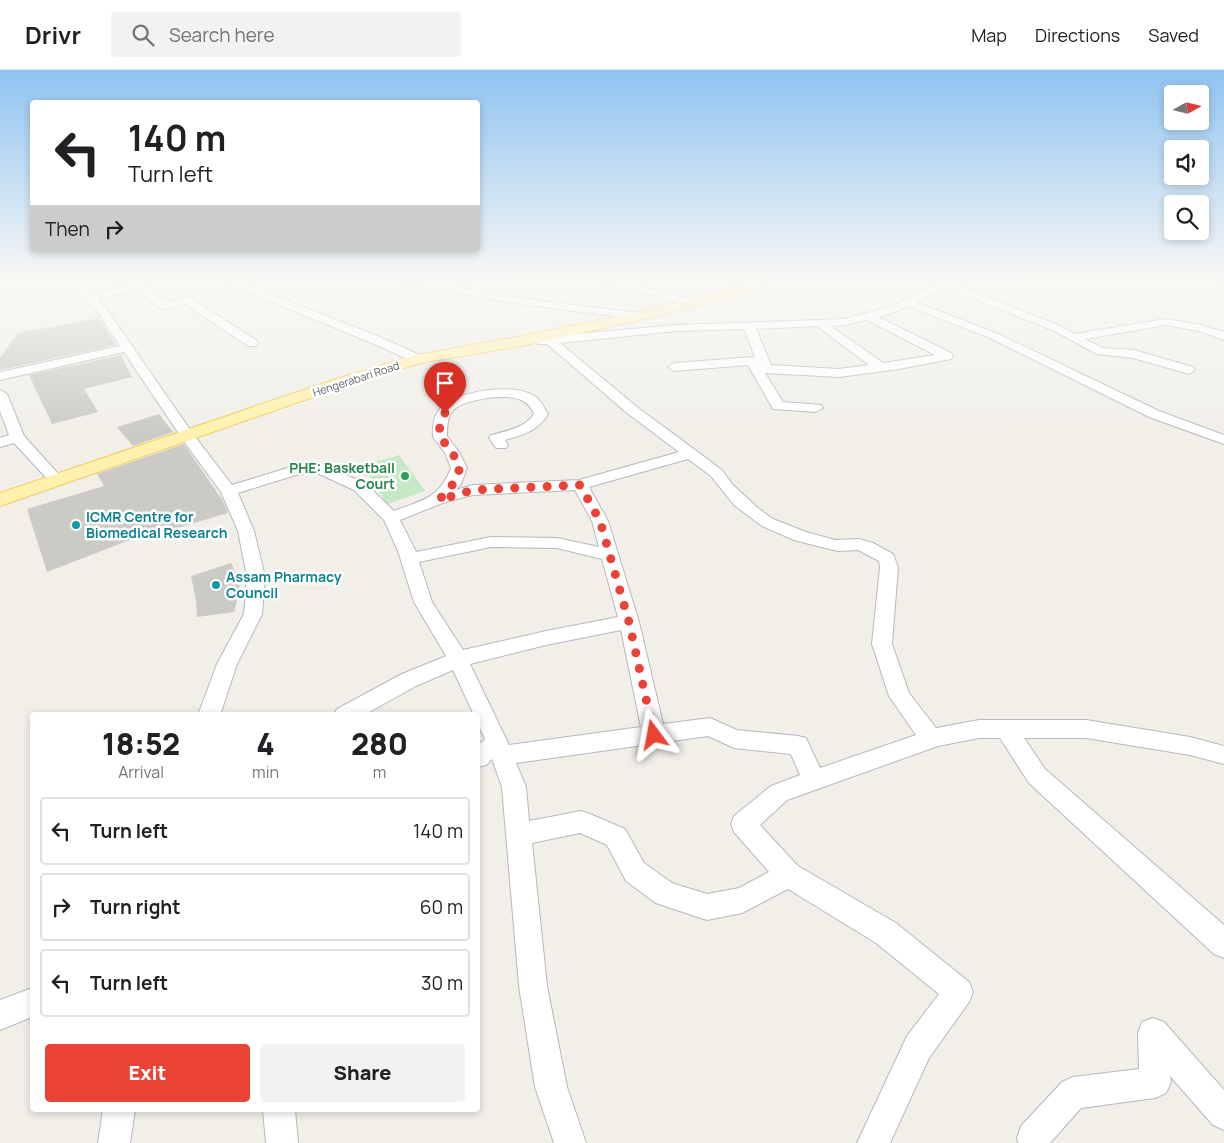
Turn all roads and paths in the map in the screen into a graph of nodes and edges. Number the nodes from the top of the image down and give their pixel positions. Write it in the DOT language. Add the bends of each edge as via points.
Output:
graph roads {
  1 [pos="116,331"];
  2 [pos="235,331"];
  3 [pos="353,331"];
  4 [pos="568,331"];
  5 [pos="643,331"];
  6 [pos="750,331"];
  7 [pos="831,331"];
  8 [pos="898,331"];
  9 [pos="981,331"];
  10 [pos="1061,331"];
  11 [pos="1113,331"];
  12 [pos="1210,331"];
  13 [pos="1224,336"];
  14 [pos="1073,338"];
  15 [pos="549,340"];
  16 [pos="252,342"];
  17 [pos="516,342"];
  18 [pos="128,348"];
  19 [pos="418,359"];
  20 [pos="757,360"];
  21 [pos="674,367"];
  22 [pos="880,367"];
  23 [pos="1189,370"];
  24 [pos="0,376"];
  25 [pos="0,394"];
  26 [pos="816,408"];
  27 [pos="17,437"];
  28 [pos="188,437"];
  29 [pos="1224,440"];
  30 [pos="0,442"];
  31 [pos="501,445"];
  32 [pos="689,454"];
  33 [pos="57,481"];
  34 [pos="580,485"];
  35 [pos="230,491"];
  36 [pos="0,500"];
  37 [pos="439,500"];
  38 [pos="391,518"];
  39 [pos="610,555"];
  40 [pos="409,559"];
  41 [pos="629,622"];
  42 [pos="458,659"];
  43 [pos="210,712"];
  44 [pos="350,712"];
  45 [pos="1006,729"];
  46 [pos="654,735"];
  47 [pos="931,739"];
  48 [pos="500,749"];
  49 [pos="1224,756"];
  50 [pos="480,757"];
  51 [pos="814,780"];
  52 [pos="519,834"];
  53 [pos="789,875"];
  54 [pos="1224,944"];
  55 [pos="30,1004"];
  56 [pos="0,1015"];
  57 [pos="118,1112"];
  58 [pos="279,1112"];
  59 [pos="1224,1114"];
  60 [pos="114,1143"];
  61 [pos="282,1143"];
  62 [pos="570,1143"];
  63 [pos="873,1143"];
  64 [pos="1034,1143"];
  1 -- 18 [label="street"];
  2 -- 16 [label="street"];
  3 -- 19 [label="street"];
  4 -- 17 [label="main road, Hengerabari Road"];
  5 -- 15 [label="street"];
  6 -- 20 [label="street"];
  7 -- 22 [label="street"];
  8 -- 22 [label="street" via="947,356"];
  9 -- 29 [label="street" via="1154,414"];
  10 -- 14 [label="street"];
  11 -- 14 [label="street"];
  12 -- 13 [label="street"];
  14 -- 23 [label="street" via="1101,351 1134,354"];
  15 -- 17 [label="street"];
  15 -- 32 [label="street" via="583,371"];
  17 -- 19 [label="main road, Hengerabari Road"];
  18 -- 24 [label="street"];
  18 -- 28 [label="street"];
  19 -- 28 [label="main road, Hengerabari Road" via="342,382"];
  20 -- 21 [label="street"];
  20 -- 22 [label="street" via="766,369 839,373"];
  20 -- 26 [label="street" via="778,406"];
  25 -- 27 [label="street"];
  27 -- 30 [label="street"];
  27 -- 33 [label="street"];
  28 -- 33 [label="main road, Hengerabari Road"];
  28 -- 35 [label="street"];
  31 -- 37 [label="street" via="496,438 524,430 537,422 541,414 532,400 519,395 486,394 448,408 441,422 440,437 460,468 453,484"];
  32 -- 34 [label="street"];
  32 -- 47 [label="street" via="716,473 740,505 755,515 789,532 838,545 856,544 887,558 889,567 882,644 900,696"];
  33 -- 36 [label="main road, Hengerabari Road"];
  34 -- 37 [label="street" via="473,490"];
  34 -- 39 [label="street" via="600,521"];
  35 -- 38 [label="street" via="294,471 319,468 360,487"];
  35 -- 43 [label="street" via="246,531 256,577 253,614 227,664"];
  37 -- 38 [label="street"];
  38 -- 40 [label="street"];
  39 -- 40 [label="street" via="557,543 490,542"];
  39 -- 41 [label="street"];
  40 -- 42 [label="street" via="423,602"];
  41 -- 42 [label="street"];
  41 -- 46 [label="street"];
  42 -- 44 [label="street" via="409,680"];
  42 -- 48 [label="street"];
  45 -- 47 [label="street" via="979,729"];
  45 -- 49 [label="street" via="1086,729 1190,746"];
  45 -- 54 [label="street" via="1037,776"];
  46 -- 48 [label="street"];
  46 -- 51 [label="street" via="710,727 734,739 798,745"];
  47 -- 51 [label="street"];
  48 -- 50 [label="street"];
  48 -- 52 [label="street" via="514,787"];
  51 -- 53 [label="street" via="779,792 742,824"];
  52 -- 53 [label="street" via="581,822 616,837 635,872 664,894 707,907 742,900"];
  52 -- 62 [label="street" via="533,986 551,1087"];
  53 -- 63 [label="street" via="886,933 959,992 918,1047"];
  55 -- 56 [label="street"];
  57 -- 60 [label="street"];
  58 -- 61 [label="street"];
  59 -- 64 [label="street" via="1153,1033 1155,1082 1073,1093 1033,1138"];
}
